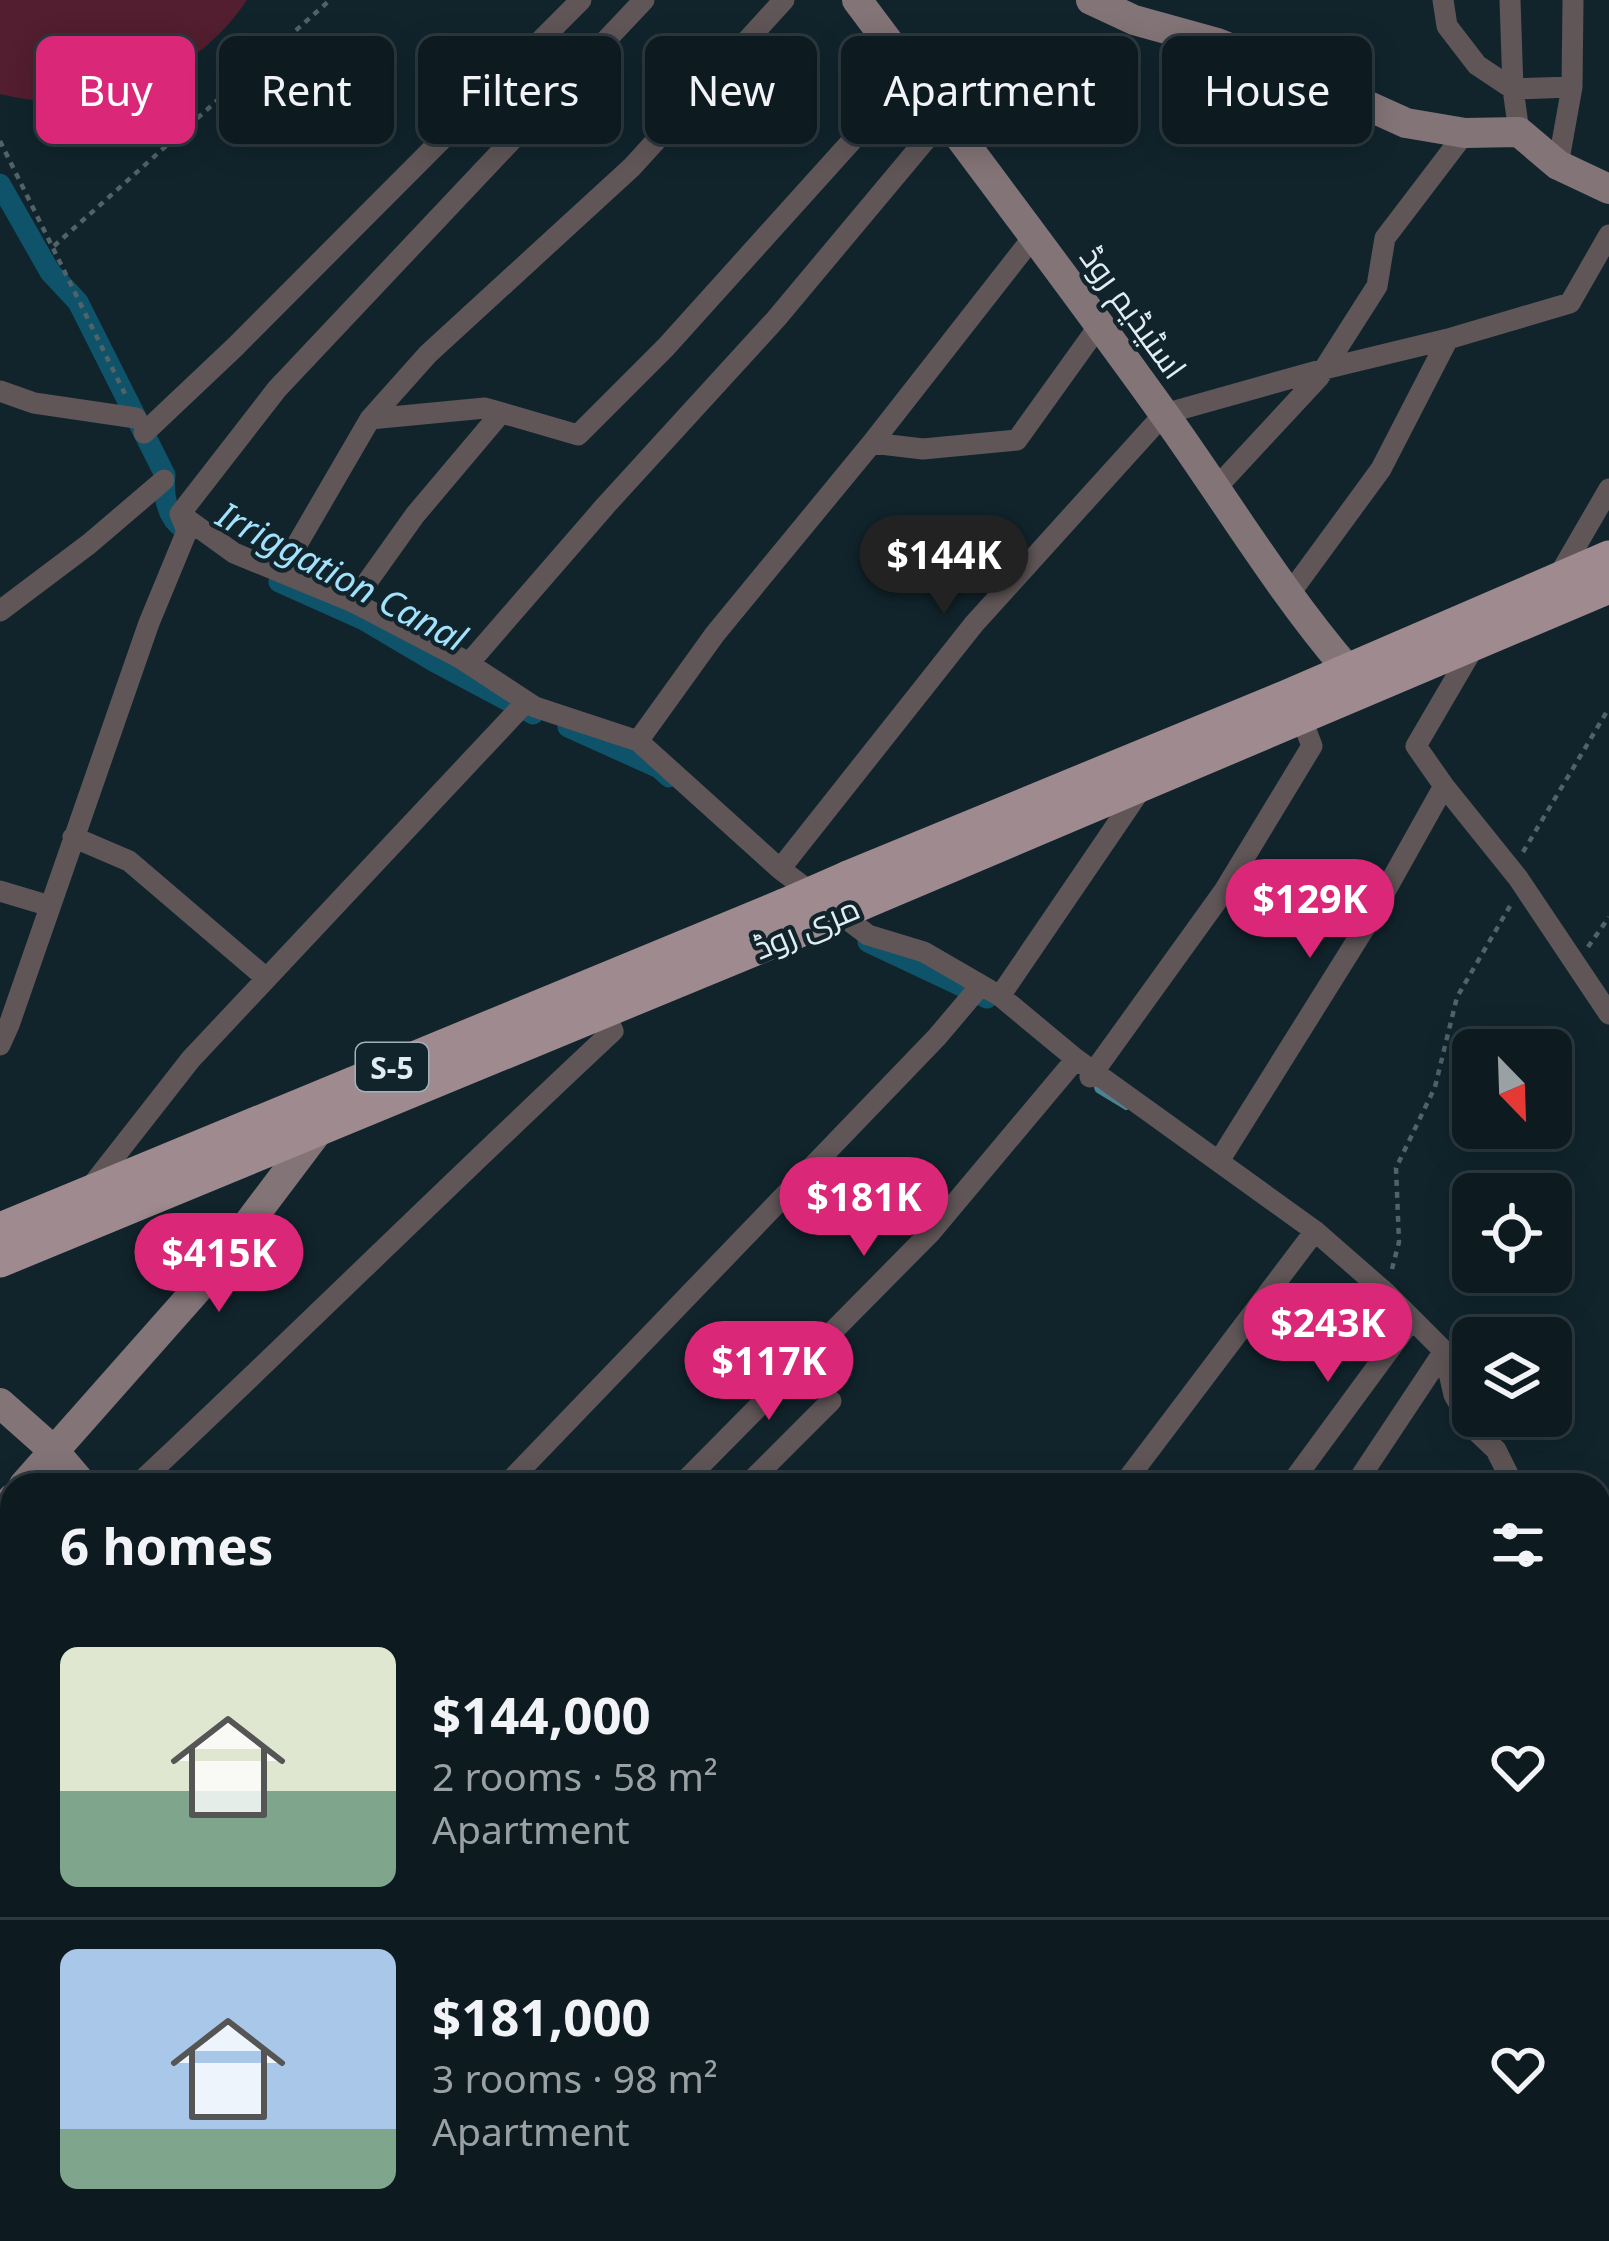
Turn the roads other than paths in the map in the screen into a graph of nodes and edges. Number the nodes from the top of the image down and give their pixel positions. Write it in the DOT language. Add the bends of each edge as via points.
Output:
graph roads {
  1 [pos="581,0"];
  2 [pos="644,0"];
  3 [pos="784,0"];
  4 [pos="857,0"];
  5 [pos="1091,0"];
  6 [pos="1443,0"];
  7 [pos="1510,0"];
  8 [pos="1573,0"];
  9 [pos="884,36"];
  10 [pos="1572,87"];
  11 [pos="1514,89"];
  12 [pos="1519,132"];
  13 [pos="1465,133"];
  14 [pos="849,144"];
  15 [pos="922,144"];
  16 [pos="964,144"];
  17 [pos="1558,165"];
  18 [pos="1609,189"];
  19 [pos="1609,235"];
  20 [pos="1034,236"];
  21 [pos="1098,327"];
  22 [pos="1448,339"];
  23 [pos="1324,369"];
  24 [pos="0,391"];
  25 [pos="501,413"];
  26 [pos="1164,414"];
  27 [pos="370,419"];
  28 [pos="872,443"];
  29 [pos="164,480"];
  30 [pos="1216,488"];
  31 [pos="1609,489"];
  32 [pos="180,514"];
  33 [pos="281,572"];
  34 [pos="1592,576"];
  35 [pos="1288,596"];
  36 [pos="353,602"];
  37 [pos="0,611"];
  38 [pos="1475,645"];
  39 [pos="469,663"];
  40 [pos="1348,670"];
  41 [pos="526,702"];
  42 [pos="1301,717"];
  43 [pos="638,741"];
  44 [pos="1154,770"];
  45 [pos="1444,786"];
  46 [pos="73,837"];
  47 [pos="780,868"];
  48 [pos="0,891"];
  49 [pos="50,906"];
  50 [pos="790,918"];
  51 [pos="266,978"];
  52 [pos="991,991"];
  53 [pos="604,1013"];
  54 [pos="1609,1014"];
  55 [pos="0,1045"];
  56 [pos="1087,1070"];
  57 [pos="321,1127"];
  58 [pos="1219,1161"];
  59 [pos="86,1194"];
  60 [pos="0,1229"];
  61 [pos="1315,1231"];
  62 [pos="0,1261"];
  63 [pos="1412,1319"];
  64 [pos="1444,1352"];
  65 [pos="831,1401"];
  66 [pos="0,1403"];
  67 [pos="54,1451"];
  68 [pos="35,1473"];
  69 [pos="73,1473"];
  70 [pos="150,1473"];
  71 [pos="518,1473"];
  72 [pos="693,1473"];
  73 [pos="759,1473"];
  74 [pos="1132,1473"];
  75 [pos="1299,1473"];
  76 [pos="1363,1473"];
  77 [pos="1508,1473"];
  1 -- 24 [label="street" via="235,347 140,425"];
  2 -- 32 [label="street" via="277,389"];
  3 -- 27 [label="street" via="632,167 428,354"];
  4 -- 9 [label="street, اسٹیڈیم روڈ"];
  5 -- 13 [label="street" via="1406,123"];
  6 -- 11 [label="street" via="1447,26 1477,65"];
  7 -- 11 [label="street"];
  8 -- 10 [label="street"];
  10 -- 11 [label="street"];
  10 -- 17 [label="street"];
  11 -- 12 [label="street"];
  12 -- 13 [label="street"];
  12 -- 17 [label="street"];
  13 -- 23 [label="street" via="1385,238 1377,286"];
  14 -- 25 [label="street" via="578,435"];
  15 -- 39 [label="street"];
  16 -- 20 [label="street, اسٹیڈیم روڈ"];
  17 -- 18 [label="street"];
  19 -- 22 [label="street" via="1570,303"];
  20 -- 21 [label="street, اسٹیڈیم روڈ"];
  20 -- 28 [label="street"];
  21 -- 26 [label="street, اسٹیڈیم روڈ"];
  21 -- 28 [label="street" via="1017,440 923,449"];
  22 -- 23 [label="street"];
  22 -- 35 [label="street" via="1381,469"];
  23 -- 26 [label="street"];
  23 -- 30 [label="street"];
  25 -- 27 [label="street"];
  25 -- 36 [label="street"];
  26 -- 30 [label="street, اسٹیڈیم روڈ"];
  26 -- 47 [label="street" via="974,624"];
  27 -- 33 [label="street"];
  28 -- 43 [label="street"];
  29 -- 37 [label="street"];
  30 -- 35 [label="street, اسٹیڈیم روڈ"];
  31 -- 34 [label="street"];
  32 -- 33 [label="street" via="234,553"];
  32 -- 46 [label="street" via="188,531"];
  33 -- 36 [label="street"];
  34 -- 38 [label="main road, مری روڈ / S-5"];
  34 -- 40 [label="main road, مری روڈ / S-5"];
  35 -- 40 [label="street, اسٹیڈیم روڈ"];
  36 -- 39 [label="street"];
  38 -- 42 [label="main road, مری روڈ / S-5"];
  38 -- 45 [label="street" via="1416,746"];
  39 -- 41 [label="street"];
  40 -- 44 [label="main road, مری روڈ / S-5"];
  41 -- 43 [label="street"];
  41 -- 51 [label="street"];
  42 -- 44 [label="main road, مری روڈ / S-5"];
  42 -- 56 [label="street" via="1312,746 1224,891"];
  43 -- 47 [label="street"];
  44 -- 50 [label="main road, مری روڈ / S-5, bridge"];
  44 -- 52 [label="street"];
  45 -- 54 [label="street"];
  45 -- 58 [label="street"];
  46 -- 49 [label="street"];
  46 -- 51 [label="street" via="129,861"];
  47 -- 52 [label="street" via="868,935 923,952"];
  48 -- 49 [label="street"];
  49 -- 55 [label="street"];
  50 -- 53 [label="main road, مری روڈ / S-5"];
  50 -- 59 [label="main road, مری روڈ / S-5"];
  51 -- 59 [label="street"];
  52 -- 56 [label="street"];
  52 -- 71 [label="street" via="921,1053"];
  53 -- 57 [label="main road, مری روڈ / S-5"];
  53 -- 70 [label="street" via="613,1031"];
  56 -- 58 [label="street"];
  56 -- 72 [label="street"];
  57 -- 62 [label="main road, مری روڈ / S-5"];
  57 -- 67 [label="street" via="208,1277"];
  58 -- 61 [label="street"];
  59 -- 60 [label="main road, مری روڈ / S-5"];
  61 -- 63 [label="street"];
  61 -- 74 [label="street"];
  63 -- 64 [label="street"];
  63 -- 75 [label="street"];
  64 -- 76 [label="street"];
  64 -- 77 [label="street" via="1454,1395"];
  65 -- 73 [label="street"];
  66 -- 67 [label="street"];
  67 -- 68 [label="street"];
  67 -- 69 [label="street"];
}
